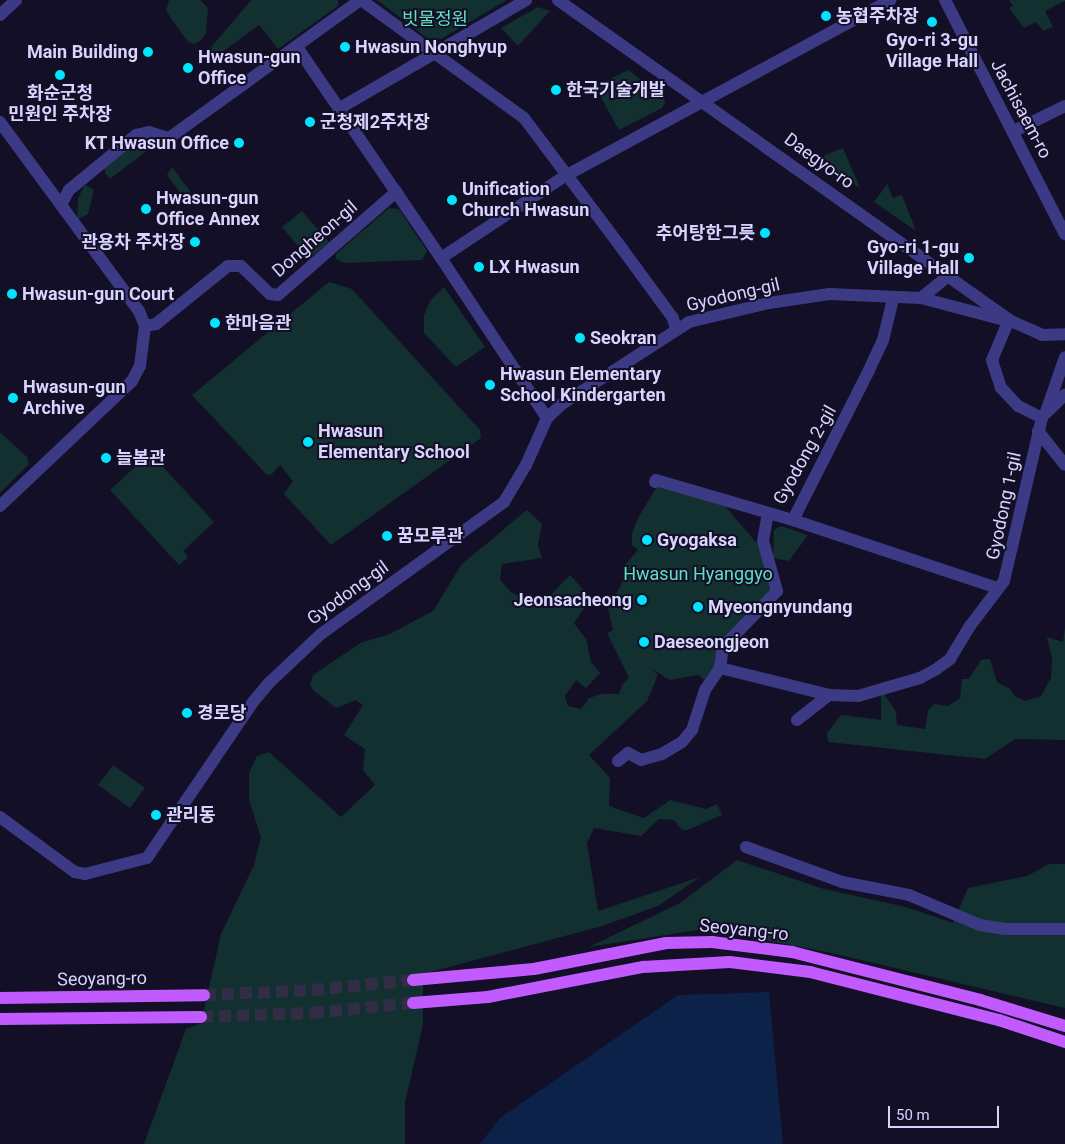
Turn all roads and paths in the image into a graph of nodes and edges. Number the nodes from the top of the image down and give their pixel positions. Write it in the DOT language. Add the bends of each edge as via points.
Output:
graph roads {
  1 [pos="16,0"];
  2 [pos="360,0"];
  3 [pos="526,0"];
  4 [pos="558,0"];
  5 [pos="890,0"];
  6 [pos="944,0"];
  7 [pos="0,16"];
  8 [pos="297,47"];
  9 [pos="436,51"];
  10 [pos="704,101"];
  11 [pos="1065,106"];
  12 [pos="340,108"];
  13 [pos="0,122"];
  14 [pos="1014,131"];
  15 [pos="565,176"];
  16 [pos="396,192"];
  17 [pos="61,204"];
  18 [pos="1065,234"];
  19 [pos="441,258"];
  20 [pos="948,276"];
  21 [pos="893,298"];
  22 [pos="921,298"];
  23 [pos="1009,321"];
  24 [pos="145,326"];
  25 [pos="676,329"];
  26 [pos="1065,334"];
  27 [pos="1065,357"];
  28 [pos="1065,395"];
  29 [pos="1044,415"];
  30 [pos="547,418"];
  31 [pos="1038,431"];
  32 [pos="1065,465"];
  33 [pos="655,482"];
  34 [pos="0,506"];
  35 [pos="768,514"];
  36 [pos="793,520"];
  37 [pos="997,588"];
  38 [pos="720,668"];
  39 [pos="830,695"];
  40 [pos="797,720"];
  41 [pos="618,761"];
  42 [pos="0,817"];
  43 [pos="746,847"];
  44 [pos="1065,930"];
  45 [pos="413,980"];
  46 [pos="204,995"];
  47 [pos="0,998"];
  48 [pos="980,1000"];
  49 [pos="413,1004"];
  50 [pos="201,1016"];
  51 [pos="1065,1016"];
  52 [pos="0,1019"];
  53 [pos="1065,1026"];
  54 [pos="1065,1042"];
  1 -- 7 [label="street"];
  2 -- 8 [label="street"];
  2 -- 9 [label="street"];
  3 -- 9 [label="street"];
  4 -- 10 [label="street, Daegyo-ro"];
  5 -- 10 [label="street"];
  6 -- 14 [label="street, Jachisaem-ro"];
  8 -- 12 [label="street"];
  8 -- 17 [label="street" via="169,138 149,132 136,135 69,190"];
  9 -- 12 [label="street"];
  9 -- 15 [label="street" via="524,118"];
  10 -- 15 [label="street"];
  10 -- 20 [label="street, Daegyo-ro"];
  11 -- 14 [label="street"];
  12 -- 16 [label="street"];
  13 -- 17 [label="street"];
  14 -- 18 [label="street, Jachisaem-ro"];
  15 -- 19 [label="street"];
  15 -- 25 [label="street" via="673,318"];
  16 -- 19 [label="street"];
  16 -- 24 [label="street, Dongheon-gil" via="278,294 270,294 235,264 228,266 156,324"];
  17 -- 24 [label="street" via="139,311"];
  19 -- 30 [label="street"];
  20 -- 22 [label="street"];
  20 -- 23 [label="street, Daegyo-ro"];
  21 -- 22 [label="street, Gyodong-gil"];
  21 -- 25 [label="street, Gyodong-gil" via="829,294 700,319"];
  21 -- 36 [label="street, Gyodong 2-gil" via="883,340"];
  22 -- 23 [label="street, Gyodong-gil"];
  23 -- 26 [label="street, Daegyo-ro" via="1042,335"];
  23 -- 29 [label="street" via="992,360 1001,388 1018,406"];
  24 -- 34 [label="street" via="140,366 132,381"];
  25 -- 30 [label="street, Gyodong-gil" via="562,404"];
  27 -- 29 [label="street, Gyodong 1-gil"];
  28 -- 29 [label="street"];
  29 -- 31 [label="street, Gyodong 1-gil"];
  30 -- 42 [label="street, Gyodong-gil" via="526,465 504,502 321,634 270,682 147,858 85,874 75,872"];
  31 -- 32 [label="street"];
  31 -- 37 [label="street, Gyodong 1-gil" via="1008,571"];
  33 -- 35 [label="street"];
  35 -- 36 [label="street, Gyodong 2-gil"];
  35 -- 38 [label="street, Gyodong 2-gil" via="764,541 777,591 723,647"];
  36 -- 37 [label="street"];
  37 -- 39 [label="street, Gyodong 1-gil" via="950,659 935,670 920,678 858,696"];
  38 -- 39 [label="street, Gyodong 1-gil"];
  38 -- 41 [label="street, Gyodong 2-gil" via="705,690 692,730 682,742 662,754 641,760 628,754"];
  39 -- 40 [label="street"];
  43 -- 44 [label="street" via="842,882 909,895 980,925 1004,929"];
  45 -- 48 [label="main road, Seoyang-ro" via="534,969 666,943 712,942 792,952"];
  46 -- 47 [label="main road, Seoyang-ro"];
  48 -- 51 [label="main road"];
  48 -- 53 [label="main road, Seoyang-ro"];
  49 -- 54 [label="main road, Seoyang-ro" via="488,997 643,967 730,962 810,972 999,1020"];
  50 -- 52 [label="main road"];
}
